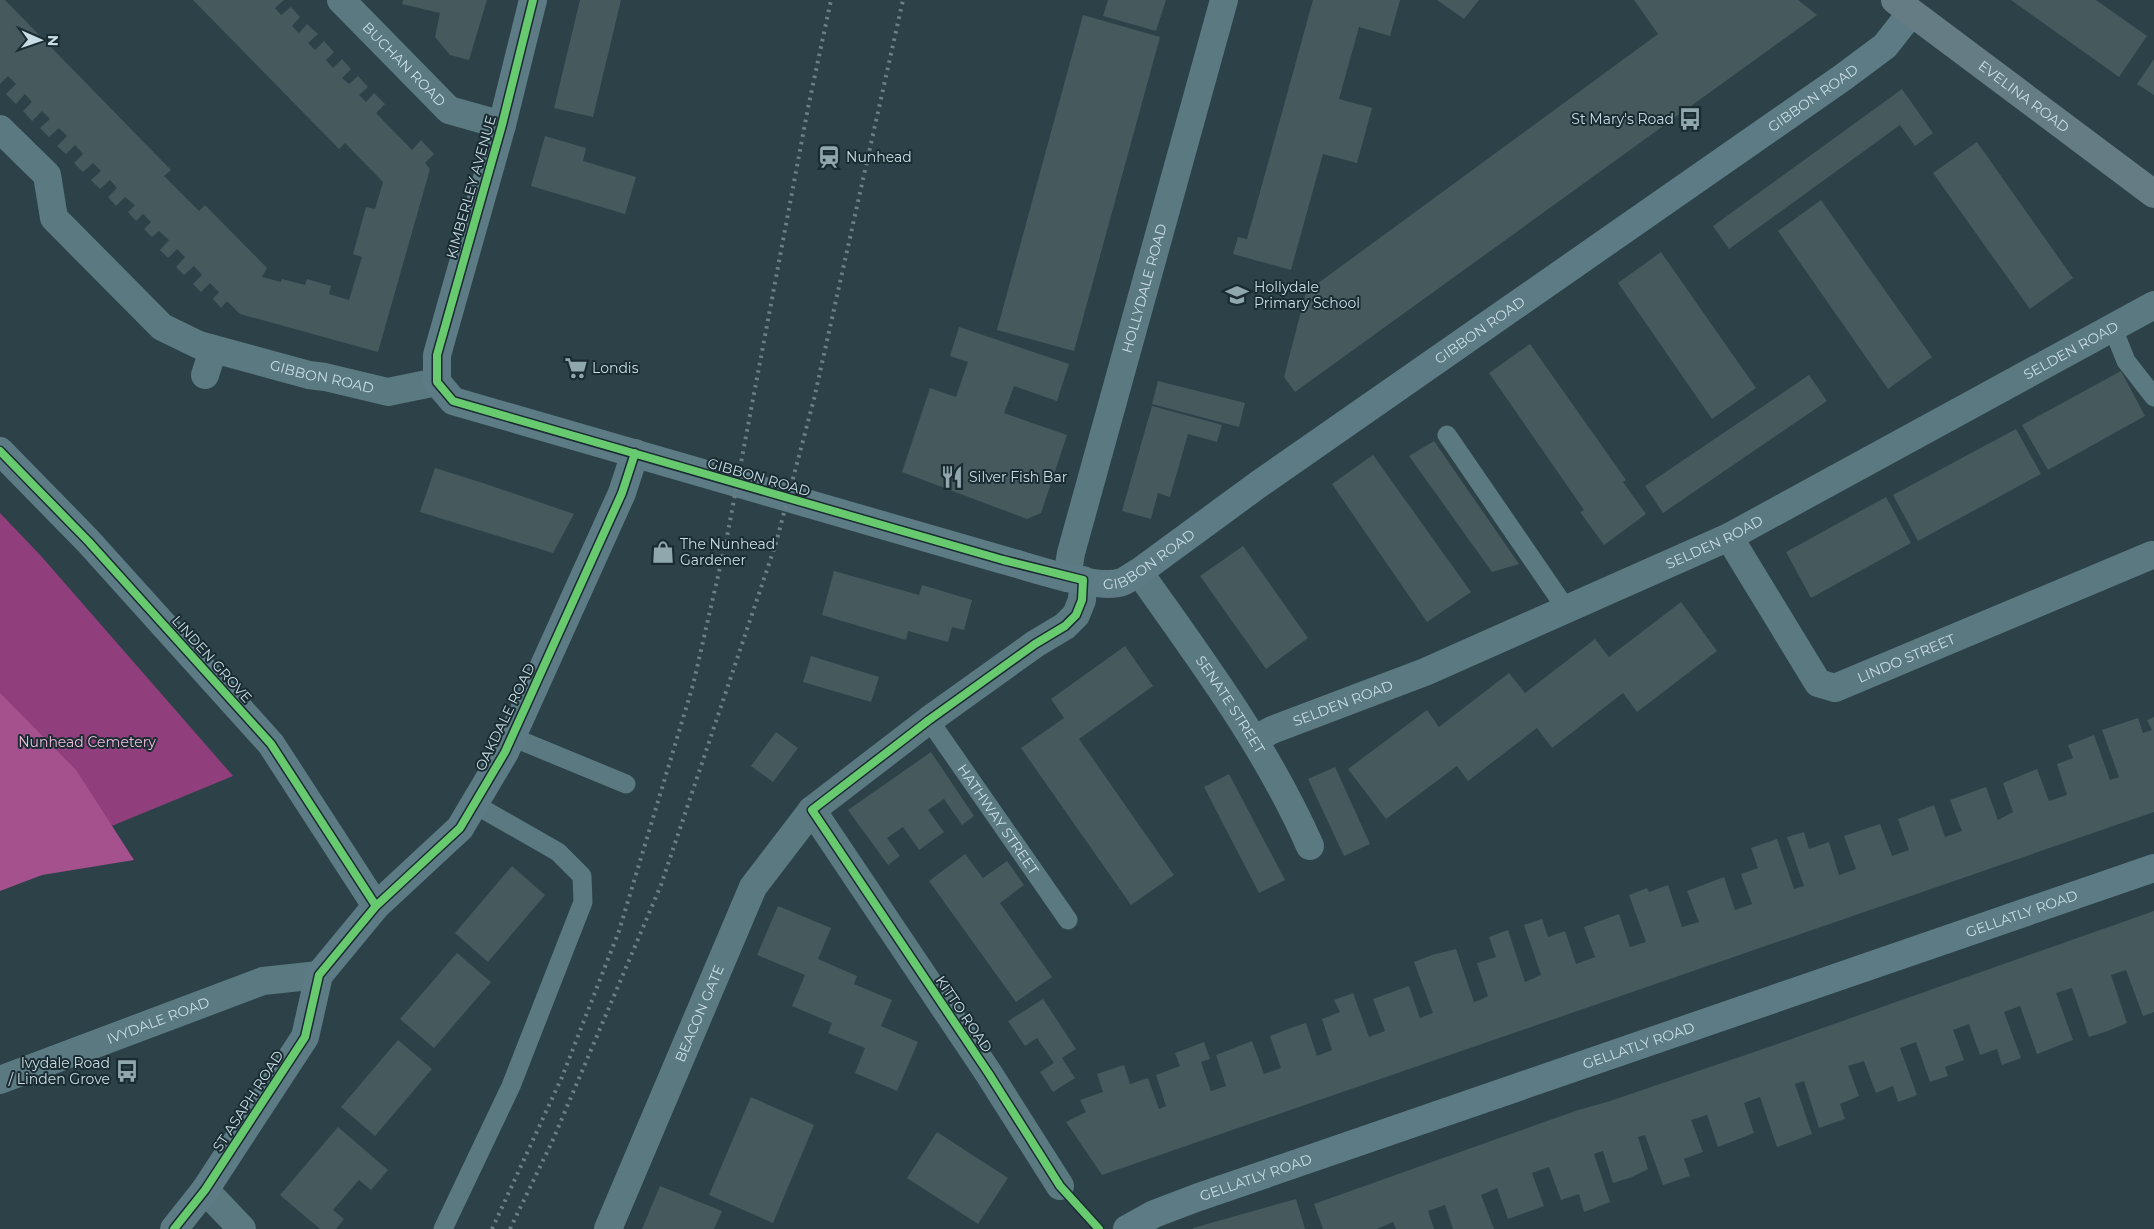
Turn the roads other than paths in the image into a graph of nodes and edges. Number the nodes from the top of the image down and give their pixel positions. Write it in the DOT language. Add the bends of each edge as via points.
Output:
graph roads {
  1 [pos="341,0"];
  2 [pos="533,0"];
  3 [pos="1224,0"];
  4 [pos="1909,4"];
  5 [pos="502,126"];
  6 [pos="0,129"];
  7 [pos="2154,194"];
  8 [pos="2154,305"];
  9 [pos="2112,326"];
  10 [pos="213,350"];
  11 [pos="205,375"];
  12 [pos="437,382"];
  13 [pos="2154,397"];
  14 [pos="1446,435"];
  15 [pos="0,450"];
  16 [pos="635,453"];
  17 [pos="1729,537"];
  18 [pos="2152,555"];
  19 [pos="1139,572"];
  20 [pos="1075,579"];
  21 [pos="1567,610"];
  22 [pos="929,720"];
  23 [pos="512,737"];
  24 [pos="1255,739"];
  25 [pos="626,784"];
  26 [pos="474,804"];
  27 [pos="812,810"];
  28 [pos="1310,846"];
  29 [pos="2154,868"];
  30 [pos="376,906"];
  31 [pos="1068,920"];
  32 [pos="319,976"];
  33 [pos="0,1080"];
  34 [pos="1060,1186"];
  35 [pos="205,1190"];
  36 [pos="174,1229"];
  37 [pos="242,1229"];
  38 [pos="443,1229"];
  39 [pos="608,1229"];
  40 [pos="1127,1229"];
  1 -- 5 [label="street, BUCHAN ROAD" via="449,110"];
  2 -- 5 [label="street, KIMBERLEY AVENUE"];
  3 -- 20 [label="street, HOLLYDALE ROAD" via="1071,553"];
  4 -- 7 [label="main road, EVELINA ROAD"];
  4 -- 19 [label="street, GIBBON ROAD" via="1885,46 1842,78 1259,484"];
  5 -- 12 [label="street, KIMBERLEY AVENUE" via="437,355"];
  6 -- 10 [label="street, GIBBON ROAD" via="47,174 54,218 162,327"];
  8 -- 9 [label="street, SELDEN ROAD"];
  9 -- 13 [label="lane" via="2126,361"];
  9 -- 17 [label="street, SELDEN ROAD"];
  10 -- 11 [label="street"];
  10 -- 12 [label="street, GIBBON ROAD" via="388,392"];
  12 -- 16 [label="street, GIBBON ROAD" via="453,401"];
  14 -- 21 [label="lane"];
  15 -- 30 [label="street, LINDEN GROVE" via="88,540 272,744"];
  16 -- 20 [label="street, GIBBON ROAD"];
  16 -- 23 [label="street, OAKDALE ROAD" via="622,493"];
  17 -- 18 [label="street, LINDO STREET" via="1818,683 1835,688"];
  17 -- 21 [label="street, SELDEN ROAD"];
  19 -- 20 [label="street, GIBBON ROAD" via="1121,582 1105,584"];
  19 -- 24 [label="street, SENATE STREET"];
  20 -- 22 [label="street, HOLLYDALE ROAD" via="1082,600 1076,615 1065,626"];
  21 -- 24 [label="street, SELDEN ROAD" via="1425,672"];
  22 -- 27 [label="street, BEACON GATE"];
  22 -- 31 [label="lane, HATHWAY STREET"];
  23 -- 25 [label="lane"];
  23 -- 26 [label="street, OAKDALE ROAD"];
  24 -- 28 [label="street, SENATE STREET" via="1293,807"];
  26 -- 30 [label="street, OAKDALE ROAD" via="460,828"];
  26 -- 38 [label="lane" via="558,852 582,876 583,902 511,1086"];
  27 -- 34 [label="street, KITTO ROAD"];
  27 -- 39 [label="street, BEACON GATE" via="753,887"];
  29 -- 40 [label="street, GELLATLY ROAD" via="1196,1198 1154,1214"];
  30 -- 32 [label="street, OAKDALE ROAD"];
  32 -- 33 [label="street, IVYDALE ROAD" via="262,981"];
  32 -- 35 [label="street, ST ASAPH ROAD" via="305,1037"];
  35 -- 36 [label="street, ST ASAPH ROAD"];
  35 -- 37 [label="street"];
}
